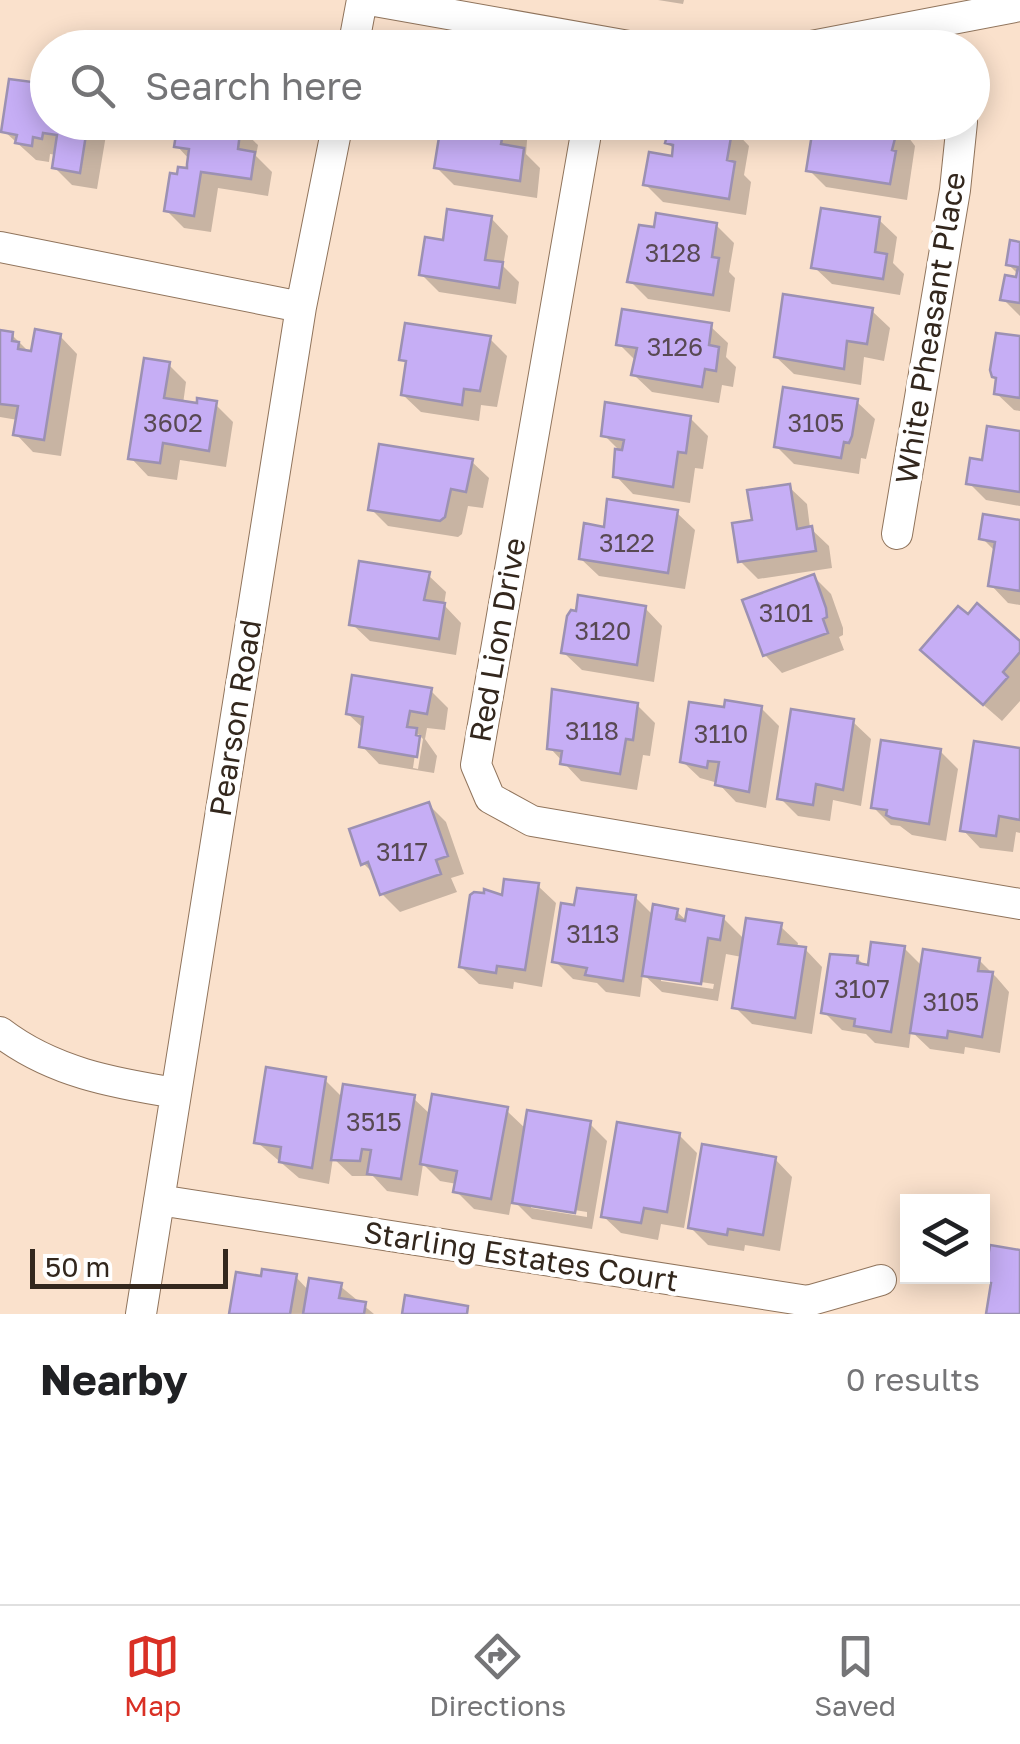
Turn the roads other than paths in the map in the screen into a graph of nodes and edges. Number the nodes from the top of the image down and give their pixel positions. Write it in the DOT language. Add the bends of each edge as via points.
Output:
graph roads {
  1 [pos="366,0"];
  2 [pos="1020,6"];
  3 [pos="358,30"];
  4 [pos="523,30"];
  5 [pos="961,30"];
  6 [pos="334,140"];
  7 [pos="585,140"];
  8 [pos="960,140"];
  9 [pos="0,247"];
  10 [pos="301,307"];
  11 [pos="898,534"];
  12 [pos="1020,904"];
  13 [pos="0,1032"];
  14 [pos="176,1093"];
  15 [pos="160,1200"];
  16 [pos="881,1280"];
  17 [pos="141,1314"];
  1 -- 3 [label="street"];
  1 -- 4 [label="street"];
  2 -- 5 [label="street"];
  6 -- 10 [label="street, Pearson Road"];
  7 -- 12 [label="street, Red Lion Drive" via="476,765 490,798 532,821"];
  8 -- 11 [label="street, White Pheasant Place"];
  9 -- 10 [label="street"];
  10 -- 14 [label="street, Pearson Road"];
  13 -- 14 [label="street" via="55,1065"];
  14 -- 15 [label="street, Pearson Road"];
  15 -- 16 [label="street, Starling Estates Court" via="808,1302"];
  15 -- 17 [label="street, Pearson Road"];
}
